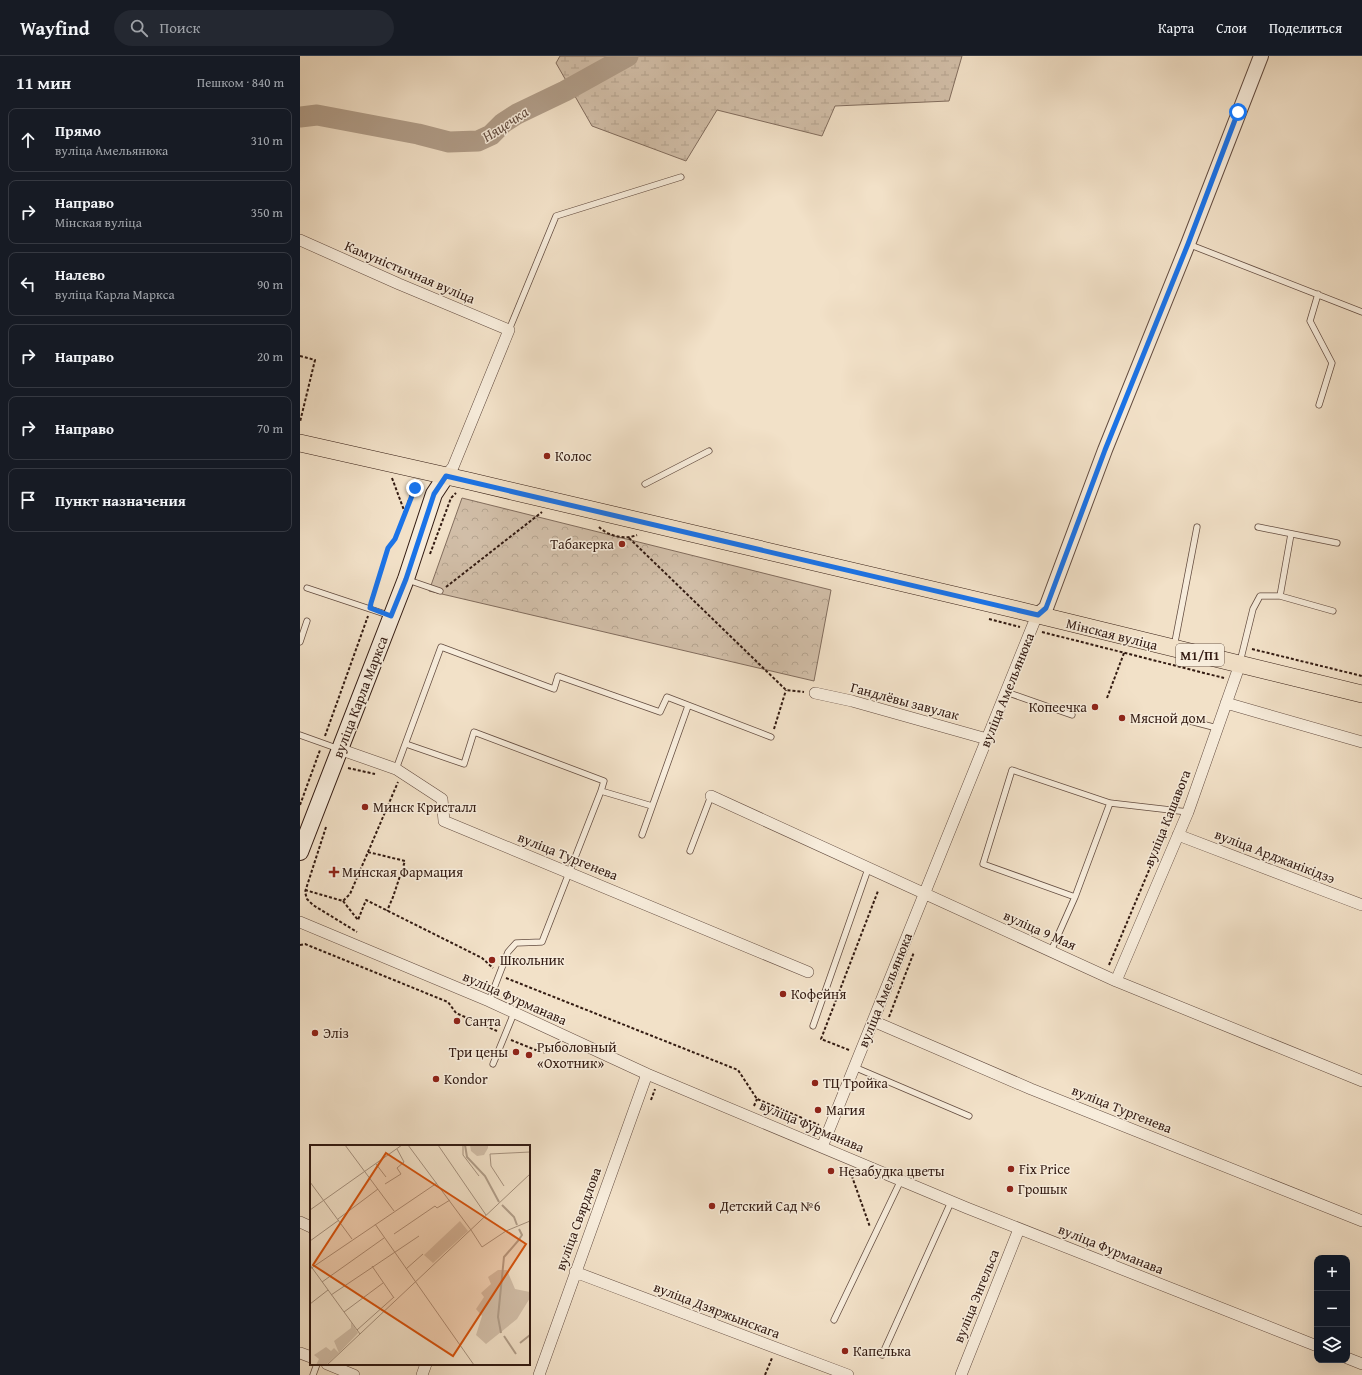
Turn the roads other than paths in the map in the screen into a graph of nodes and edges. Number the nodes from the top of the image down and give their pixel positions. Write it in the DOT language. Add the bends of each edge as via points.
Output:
graph roads {
  1 [pos="1261,56"];
  2 [pos="681,177"];
  3 [pos="300,240"];
  4 [pos="1188,244"];
  5 [pos="1318,294"];
  6 [pos="1362,312"];
  7 [pos="509,330"];
  8 [pos="1318,405"];
  9 [pos="300,443"];
  10 [pos="710,451"];
  11 [pos="446,476"];
  12 [pos="645,484"];
  13 [pos="1197,527"];
  14 [pos="1258,527"];
  15 [pos="1291,534"];
  16 [pos="1337,543"];
  17 [pos="406,579"];
  18 [pos="307,588"];
  19 [pos="440,591"];
  20 [pos="1280,596"];
  21 [pos="1333,611"];
  22 [pos="1038,615"];
  23 [pos="391,616"];
  24 [pos="307,621"];
  25 [pos="300,642"];
  26 [pos="1174,649"];
  27 [pos="1240,664"];
  28 [pos="1006,692"];
  29 [pos="815,693"];
  30 [pos="1362,694"];
  31 [pos="1226,703"];
  32 [pos="688,706"];
  33 [pos="1072,715"];
  34 [pos="1190,721"];
  35 [pos="1217,728"];
  36 [pos="300,735"];
  37 [pos="771,737"];
  38 [pos="987,739"];
  39 [pos="1362,742"];
  40 [pos="406,744"];
  41 [pos="346,751"];
  42 [pos="396,769"];
  43 [pos="601,791"];
  44 [pos="711,796"];
  45 [pos="1110,803"];
  46 [pos="652,806"];
  47 [pos="1188,812"];
  48 [pos="1178,835"];
  49 [pos="642,836"];
  50 [pos="690,851"];
  51 [pos="300,852"];
  52 [pos="868,869"];
  53 [pos="569,873"];
  54 [pos="924,894"];
  55 [pos="1075,897"];
  56 [pos="1362,905"];
  57 [pos="300,922"];
  58 [pos="1051,951"];
  59 [pos="808,972"];
  60 [pos="1116,981"];
  61 [pos="489,1002"];
  62 [pos="514,1013"];
  63 [pos="873,1021"];
  64 [pos="813,1026"];
  65 [pos="494,1064"];
  66 [pos="854,1067"];
  67 [pos="646,1078"];
  68 [pos="1362,1081"];
  69 [pos="969,1116"];
  70 [pos="822,1147"];
  71 [pos="901,1180"];
  72 [pos="951,1202"];
  73 [pos="1362,1221"];
  74 [pos="300,1222"];
  75 [pos="310,1227"];
  76 [pos="1019,1228"];
  77 [pos="575,1272"];
  78 [pos="834,1320"];
  79 [pos="1314,1345"];
  80 [pos="300,1353"];
  81 [pos="882,1355"];
  82 [pos="310,1357"];
  83 [pos="1350,1359"];
  84 [pos="1362,1364"];
  85 [pos="317,1365"];
  86 [pos="331,1365"];
  87 [pos="426,1365"];
  88 [pos="313,1375"];
  89 [pos="354,1375"];
  90 [pos="422,1375"];
  91 [pos="539,1375"];
  92 [pos="848,1375"];
  93 [pos="961,1375"];
  1 -- 4 [label="street, вуліца Амельянюка"];
  2 -- 7 [label="lane" via="556,216"];
  3 -- 7 [label="street, Камуністычная вуліца"];
  4 -- 5 [label="lane"];
  4 -- 22 [label="street, вуліца Амельянюка" via="1105,450 1046,608"];
  5 -- 6 [label="lane"];
  5 -- 8 [label="lane" via="1310,321 1332,363"];
  7 -- 11 [label="street" via="453,467"];
  9 -- 11 [label="main road, Мінская вуліца / М1/П1"];
  10 -- 12 [label="lane"];
  11 -- 17 [label="main road, вуліца Карла Маркса" via="434,494"];
  11 -- 22 [label="main road, Мінская вуліца / М1/П1"];
  13 -- 26 [label="lane"];
  14 -- 15 [label="lane"];
  15 -- 16 [label="lane"];
  15 -- 20 [label="lane"];
  17 -- 19 [label="lane"];
  17 -- 23 [label="main road, вуліца Карла Маркса"];
  18 -- 23 [label="lane"];
  20 -- 21 [label="lane"];
  20 -- 27 [label="lane" via="1260,596 1253,609"];
  22 -- 26 [label="main road, Мінская вуліца / М1/П1"];
  22 -- 28 [label="street, вуліца Амельянюка"];
  23 -- 41 [label="main road, вуліца Карла Маркса"];
  24 -- 25 [label="lane"];
  26 -- 27 [label="main road, Мінская вуліца / М1/П1"];
  27 -- 30 [label="main road, Мінская вуліца / М1/П1"];
  27 -- 31 [label="street, вуліца Кашавога"];
  28 -- 33 [label="lane"];
  28 -- 38 [label="street, вуліца Амельянюка"];
  29 -- 38 [label="street, Гандлёвы завулак"];
  31 -- 35 [label="street, вуліца Кашавога"];
  31 -- 39 [label="street"];
  32 -- 37 [label="lane"];
  32 -- 40 [label="lane" via="667,697 660,712 558,676 554,689 441,647"];
  32 -- 46 [label="lane"];
  34 -- 35 [label="lane"];
  35 -- 47 [label="street, вуліца Кашавога"];
  36 -- 41 [label="lane"];
  38 -- 54 [label="street, вуліца Амельянюка"];
  40 -- 42 [label="lane"];
  40 -- 43 [label="lane" via="464,764 474,732 604,781"];
  41 -- 42 [label="street, вуліца Тургенева"];
  41 -- 51 [label="main road, вуліца Карла Маркса"];
  42 -- 53 [label="street, вуліца Тургенева" via="442,799 444,822"];
  43 -- 46 [label="lane"];
  43 -- 53 [label="lane"];
  44 -- 50 [label="lane"];
  44 -- 52 [label="street, вуліца 9 Мая"];
  45 -- 47 [label="lane"];
  45 -- 55 [label="lane"];
  45 -- 55 [label="lane" via="1012,770 983,864"];
  46 -- 49 [label="lane"];
  47 -- 48 [label="street, вуліца Кашавога"];
  48 -- 56 [label="street, вуліца Арджанікідзэ"];
  48 -- 60 [label="street, вуліца Кашавога"];
  52 -- 54 [label="street, вуліца 9 Мая"];
  52 -- 64 [label="lane"];
  53 -- 59 [label="street, вуліца Тургенева"];
  53 -- 61 [label="lane" via="542,942 516,943 508,952"];
  54 -- 58 [label="street, вуліца 9 Мая"];
  54 -- 63 [label="street, вуліца Амельянюка"];
  55 -- 58 [label="lane"];
  57 -- 61 [label="street, вуліца Фурманава"];
  58 -- 60 [label="street, вуліца 9 Мая"];
  60 -- 68 [label="street, вуліца 9 Мая"];
  61 -- 62 [label="street, вуліца Фурманава"];
  62 -- 65 [label="lane"];
  62 -- 67 [label="street, вуліца Фурманава"];
  63 -- 66 [label="street, вуліца Амельянюка"];
  63 -- 73 [label="street, вуліца Тургенева" via="1038,1092"];
  66 -- 69 [label="lane"];
  66 -- 70 [label="street, вуліца Амельянюка"];
  67 -- 70 [label="street, вуліца Фурманава"];
  67 -- 77 [label="street, вуліца Свярдлова"];
  70 -- 71 [label="street, вуліца Фурманава"];
  71 -- 72 [label="street, вуліца Фурманава"];
  71 -- 78 [label="lane"];
  72 -- 76 [label="street, вуліца Фурманава"];
  72 -- 81 [label="lane"];
  74 -- 75 [label="street"];
  76 -- 79 [label="street, вуліца Фурманава"];
  76 -- 93 [label="street, вуліца Энгельса"];
  77 -- 91 [label="street, вуліца Свярдлова"];
  77 -- 92 [label="street, вуліца Дзяржынскага"];
  80 -- 82 [label="street"];
  83 -- 84 [label="street"];
  85 -- 88 [label="lane"];
  86 -- 89 [label="street"];
  87 -- 90 [label="street"];
}
